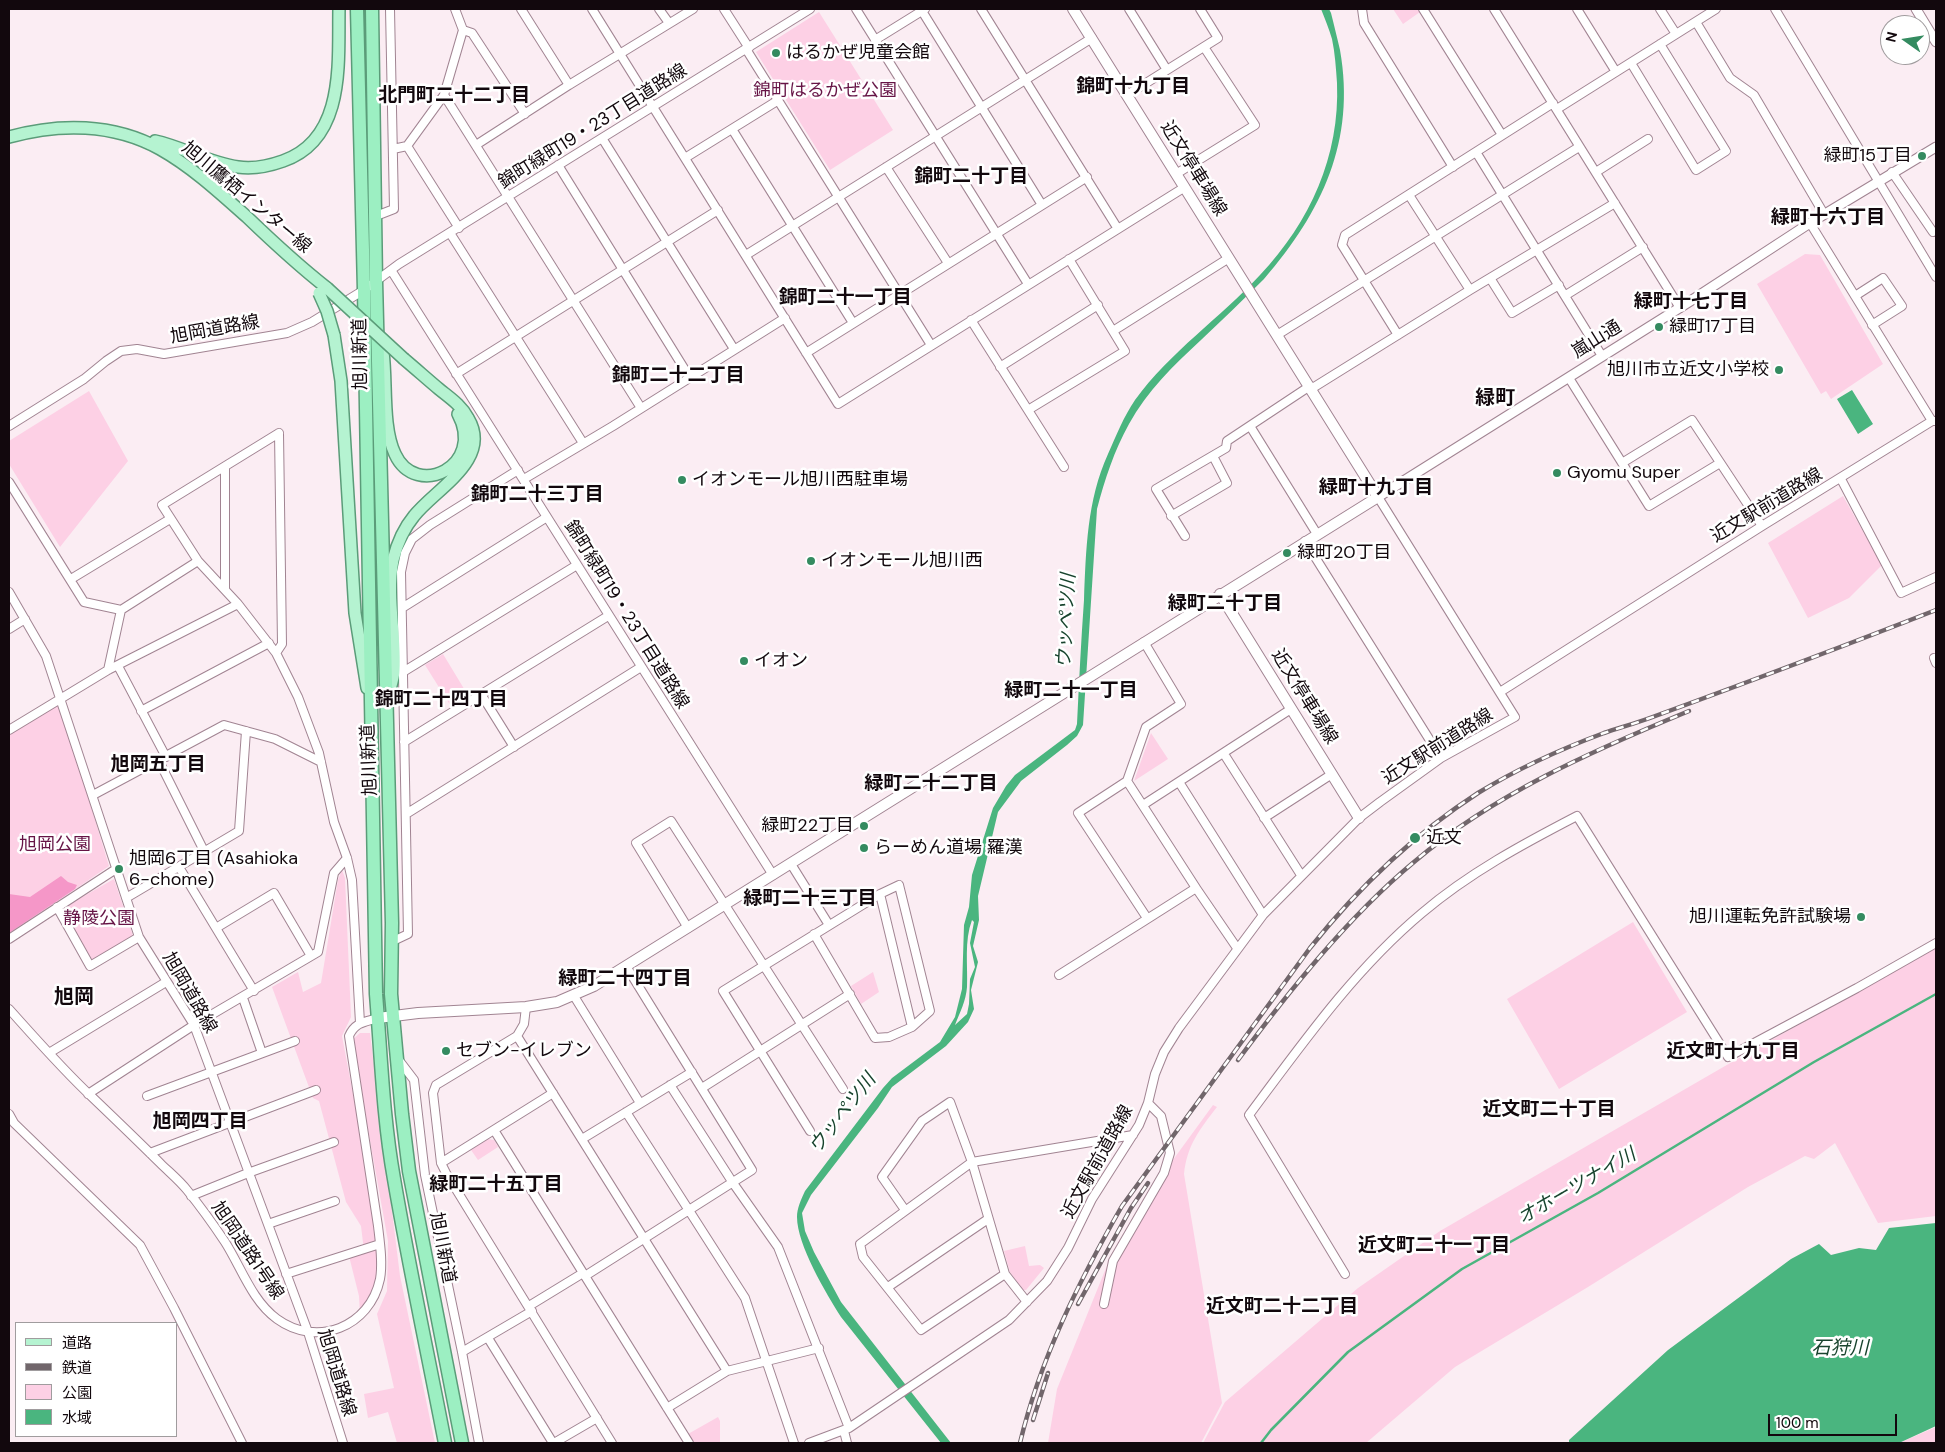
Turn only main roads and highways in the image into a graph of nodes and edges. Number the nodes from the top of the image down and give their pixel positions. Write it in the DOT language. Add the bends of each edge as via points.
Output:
graph roads {
  1 [pos="339,9"];
  2 [pos="357,9"];
  3 [pos="372,9"];
  4 [pos="1073,9"];
  5 [pos="126,135"];
  6 [pos="9,137"];
  7 [pos="322,291"];
  8 [pos="377,308"];
  9 [pos="439,389"];
  10 [pos="1220,594"];
  11 [pos="386,707"];
  12 [pos="372,722"];
  13 [pos="1359,818"];
  14 [pos="393,1016"];
  15 [pos="378,1018"];
  16 [pos="445,1443"];
  17 [pos="462,1443"];
  1 -- 5 [label="main road" via="338,82 330,112 321,130 295,157 274,164 240,168 162,142"];
  2 -- 12 [label="highway, 旭川新道"];
  3 -- 8 [label="highway, 旭川新道"];
  4 -- 10 [label="main road, 近文停車場線" via="1378,497"];
  5 -- 6 [label="main road, 旭川鷹栖インター線" via="80,127 58,127"];
  5 -- 7 [label="main road, 旭川鷹栖インター線" via="160,149 193,171 298,265"];
  7 -- 9 [label="main road, bridge"];
  7 -- 12 [label="main road, bridge" via="334,335 341,381 355,614"];
  8 -- 9 [label="main road" via="388,436 403,467 428,476 445,472 454,464 465,440 463,425"];
  8 -- 11 [label="highway, 旭川新道"];
  9 -- 11 [label="main road" via="457,403 468,418 473,430 473,443 470,456 460,472 414,515 393,561 394,672"];
  10 -- 13 [label="main road, 近文停車場線"];
  10 -- 14 [label="main road" via="1066,693 574,996 526,1007"];
  11 -- 14 [label="highway, 旭川新道"];
  12 -- 15 [label="highway, 旭川新道"];
  14 -- 15 [label="main road"];
  14 -- 17 [label="highway, 旭川新道" via="409,1171"];
  15 -- 16 [label="highway, 旭川新道" via="384,1109 394,1178"];
}
